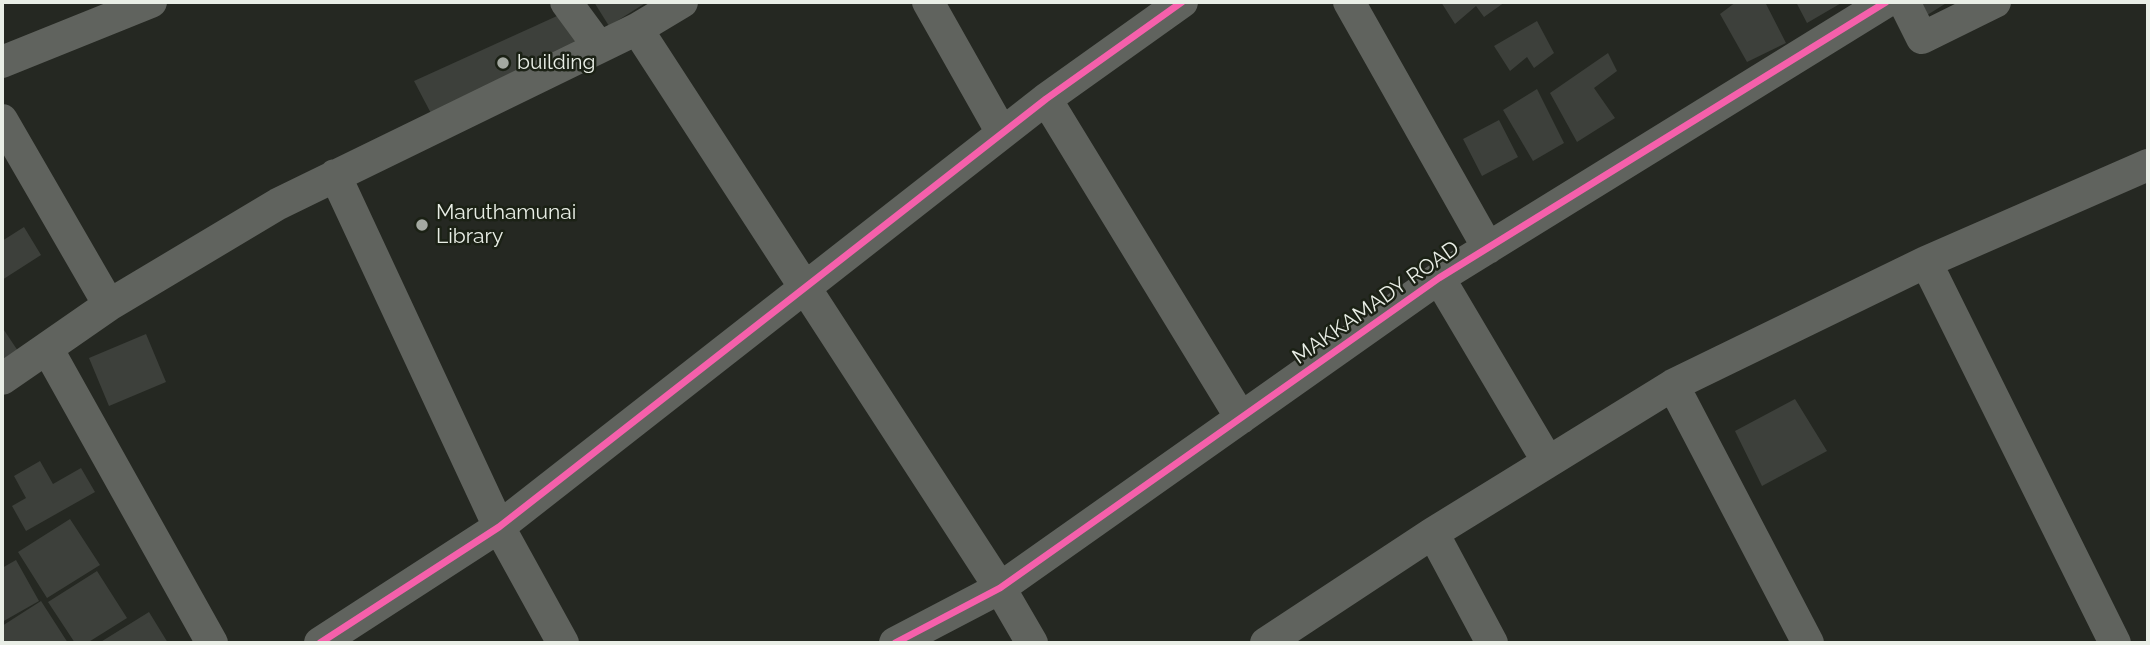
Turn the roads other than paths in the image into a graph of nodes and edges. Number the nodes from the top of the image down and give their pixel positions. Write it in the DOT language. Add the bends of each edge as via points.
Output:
graph roads {
  1 [pos="151,2"];
  2 [pos="566,2"];
  3 [pos="681,2"];
  4 [pos="928,2"];
  5 [pos="1182,2"];
  6 [pos="1349,2"];
  7 [pos="1888,2"];
  8 [pos="1995,2"];
  9 [pos="637,29"];
  10 [pos="599,47"];
  11 [pos="2,62"];
  12 [pos="1046,99"];
  13 [pos="2,120"];
  14 [pos="1002,133"];
  15 [pos="2148,165"];
  16 [pos="335,175"];
  17 [pos="1488,248"];
  18 [pos="1926,262"];
  19 [pos="1439,278"];
  20 [pos="804,288"];
  21 [pos="109,305"];
  22 [pos="47,348"];
  23 [pos="2,379"];
  24 [pos="1674,385"];
  25 [pos="1241,418"];
  26 [pos="1548,462"];
  27 [pos="499,527"];
  28 [pos="1433,533"];
  29 [pos="1000,589"];
  30 [pos="212,643"];
  31 [pos="320,643"];
  32 [pos="564,643"];
  33 [pos="895,643"];
  34 [pos="1032,643"];
  35 [pos="1266,643"];
  36 [pos="1492,643"];
  37 [pos="1808,643"];
  38 [pos="2115,643"];
  1 -- 11 [label="street"];
  2 -- 10 [label="street"];
  3 -- 9 [label="street"];
  4 -- 14 [label="street"];
  5 -- 12 [label="street"];
  6 -- 17 [label="street"];
  7 -- 8 [label="street, MAKKAMADY ROAD" via="1922,38"];
  7 -- 17 [label="street, MAKKAMADY ROAD"];
  9 -- 10 [label="street"];
  9 -- 20 [label="street"];
  10 -- 16 [label="street"];
  12 -- 14 [label="street"];
  12 -- 25 [label="street"];
  13 -- 21 [label="street"];
  14 -- 20 [label="street"];
  15 -- 18 [label="street"];
  16 -- 21 [label="street"];
  16 -- 27 [label="street"];
  17 -- 19 [label="street, MAKKAMADY ROAD"];
  18 -- 24 [label="street"];
  18 -- 38 [label="street"];
  19 -- 25 [label="street, MAKKAMADY ROAD"];
  19 -- 26 [label="street"];
  20 -- 27 [label="street"];
  20 -- 29 [label="street"];
  21 -- 22 [label="street"];
  22 -- 23 [label="street"];
  22 -- 30 [label="street"];
  24 -- 26 [label="street"];
  24 -- 37 [label="street"];
  25 -- 29 [label="street, MAKKAMADY ROAD"];
  26 -- 28 [label="street"];
  27 -- 31 [label="street"];
  27 -- 32 [label="street"];
  28 -- 35 [label="street"];
  28 -- 36 [label="street"];
  29 -- 33 [label="street, MAKKAMADY ROAD"];
  29 -- 34 [label="street"];
}
